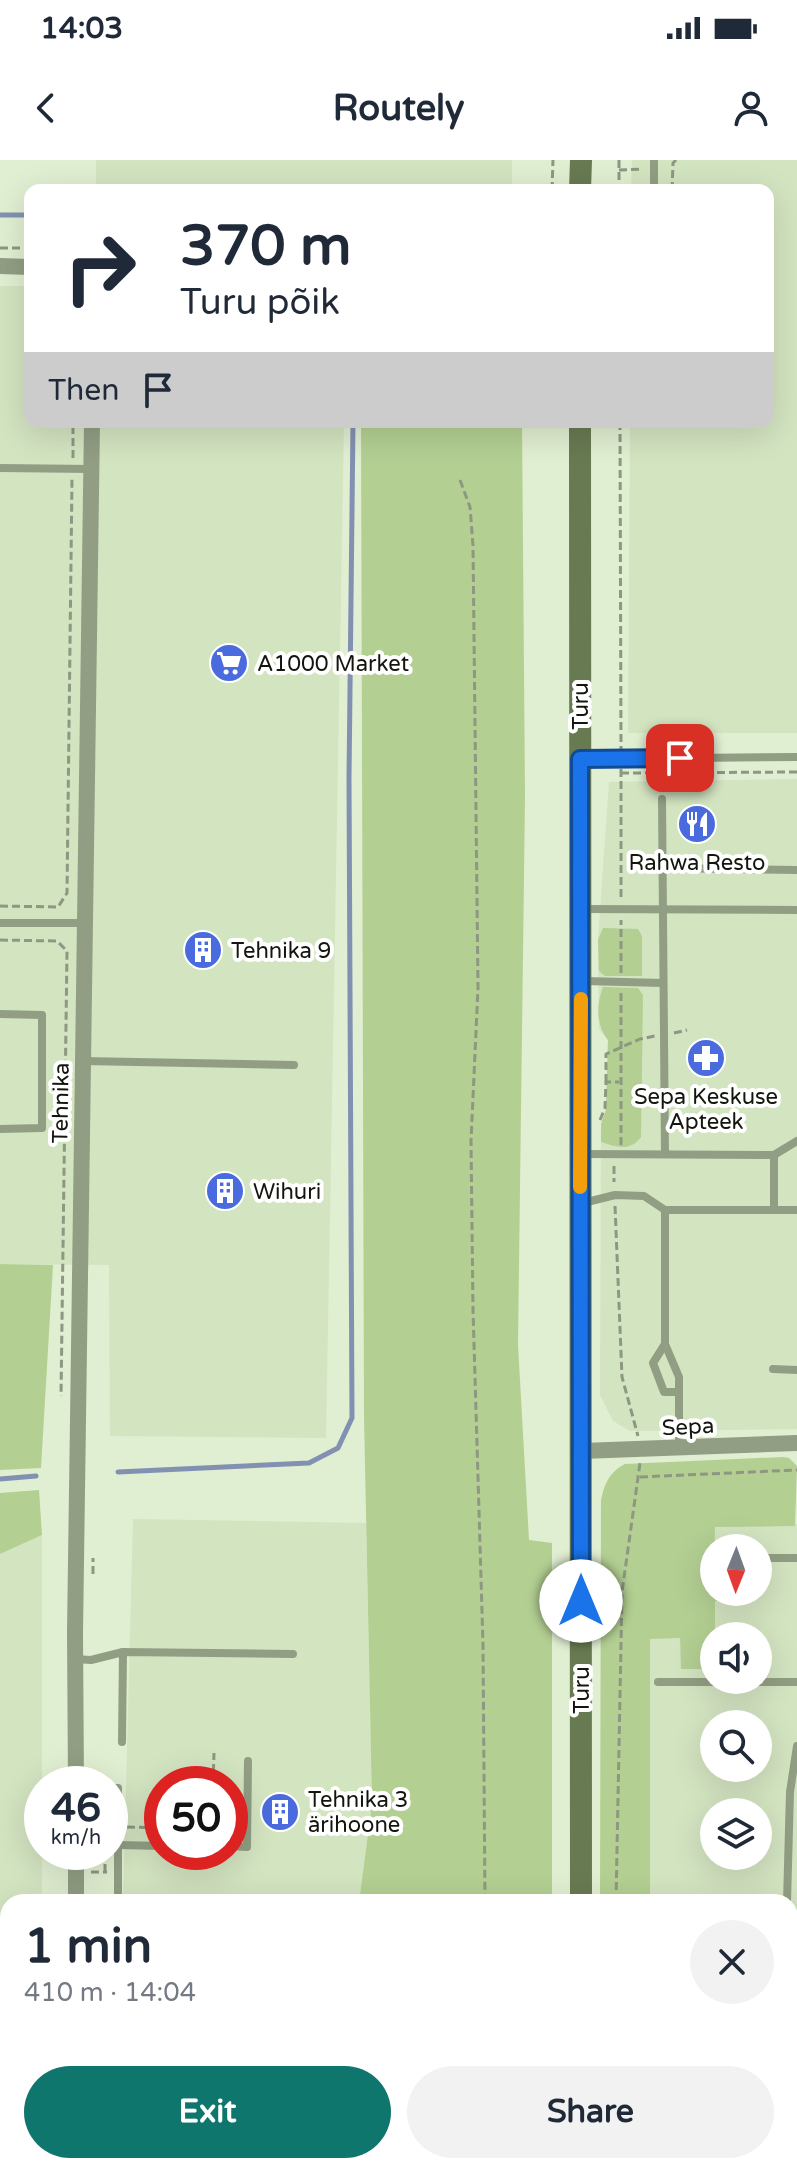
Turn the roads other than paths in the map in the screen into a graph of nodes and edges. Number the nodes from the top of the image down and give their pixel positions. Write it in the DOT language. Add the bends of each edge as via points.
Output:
graph roads {
  1 [pos="581,160"];
  2 [pos="580,184"];
  3 [pos="0,266"];
  4 [pos="24,267"];
  5 [pos="92,428"];
  6 [pos="580,428"];
  7 [pos="0,468"];
  8 [pos="91,469"];
  9 [pos="797,757"];
  10 [pos="580,759"];
  11 [pos="662,799"];
  12 [pos="662,868"];
  13 [pos="797,870"];
  14 [pos="581,909"];
  15 [pos="662,909"];
  16 [pos="797,910"];
  17 [pos="0,923"];
  18 [pos="84,923"];
  19 [pos="581,981"];
  20 [pos="663,983"];
  21 [pos="0,1014"];
  22 [pos="83,1061"];
  23 [pos="294,1065"];
  24 [pos="0,1129"];
  25 [pos="797,1141"];
  26 [pos="579,1154"];
  27 [pos="665,1154"];
  28 [pos="774,1155"];
  29 [pos="580,1203"];
  30 [pos="665,1210"];
  31 [pos="774,1210"];
  32 [pos="797,1210"];
  33 [pos="665,1344"];
  34 [pos="773,1369"];
  35 [pos="797,1370"];
  36 [pos="679,1392"];
  37 [pos="797,1443"];
  38 [pos="679,1448"];
  39 [pos="582,1451"];
  40 [pos="772,1558"];
  41 [pos="797,1558"];
  42 [pos="123,1652"];
  43 [pos="293,1654"];
  44 [pos="75,1659"];
  45 [pos="658,1682"];
  46 [pos="797,1682"];
  47 [pos="122,1742"];
  48 [pos="797,1746"];
  49 [pos="248,1761"];
  50 [pos="76,1766"];
  51 [pos="248,1766"];
  52 [pos="76,1870"];
  53 [pos="118,1870"];
  54 [pos="76,1894"];
  55 [pos="118,1894"];
  56 [pos="581,1894"];
  57 [pos="787,1894"];
  1 -- 2 [label="main road"];
  3 -- 4 [label="street"];
  5 -- 8 [label="street, Tehnika"];
  6 -- 10 [label="main road, Turu"];
  7 -- 8 [label="lane"];
  8 -- 18 [label="street, Tehnika"];
  9 -- 10 [label="lane"];
  10 -- 14 [label="main road, Turu"];
  11 -- 12 [label="lane"];
  12 -- 13 [label="lane"];
  12 -- 15 [label="lane"];
  14 -- 15 [label="lane"];
  14 -- 19 [label="main road, Turu"];
  15 -- 16 [label="lane"];
  15 -- 20 [label="lane"];
  17 -- 18 [label="lane"];
  18 -- 22 [label="street, Tehnika"];
  19 -- 20 [label="lane"];
  19 -- 26 [label="main road, Turu"];
  20 -- 27 [label="lane"];
  21 -- 24 [label="lane" via="42,1015 42,1128"];
  22 -- 23 [label="lane"];
  22 -- 44 [label="street, Tehnika"];
  25 -- 28 [label="lane"];
  26 -- 27 [label="lane"];
  26 -- 29 [label="main road, Turu"];
  27 -- 28 [label="lane"];
  28 -- 31 [label="lane"];
  29 -- 30 [label="lane" via="615,1195 644,1196"];
  29 -- 39 [label="main road, Turu"];
  30 -- 31 [label="lane"];
  30 -- 33 [label="lane"];
  31 -- 32 [label="lane"];
  33 -- 36 [label="lane" via="679,1377"];
  33 -- 36 [label="lane" via="653,1363 664,1392"];
  34 -- 35 [label="lane"];
  36 -- 38 [label="lane"];
  37 -- 38 [label="street, Sepa"];
  38 -- 39 [label="street, Sepa"];
  39 -- 56 [label="main road, Turu"];
  40 -- 41 [label="lane"];
  42 -- 43 [label="lane"];
  42 -- 44 [label="lane"];
  42 -- 47 [label="lane"];
  44 -- 50 [label="street, Tehnika"];
  45 -- 46 [label="lane"];
  48 -- 57 [label="lane"];
  49 -- 51 [label="lane"];
  52 -- 54 [label="street"];
  53 -- 55 [label="lane"];
}
